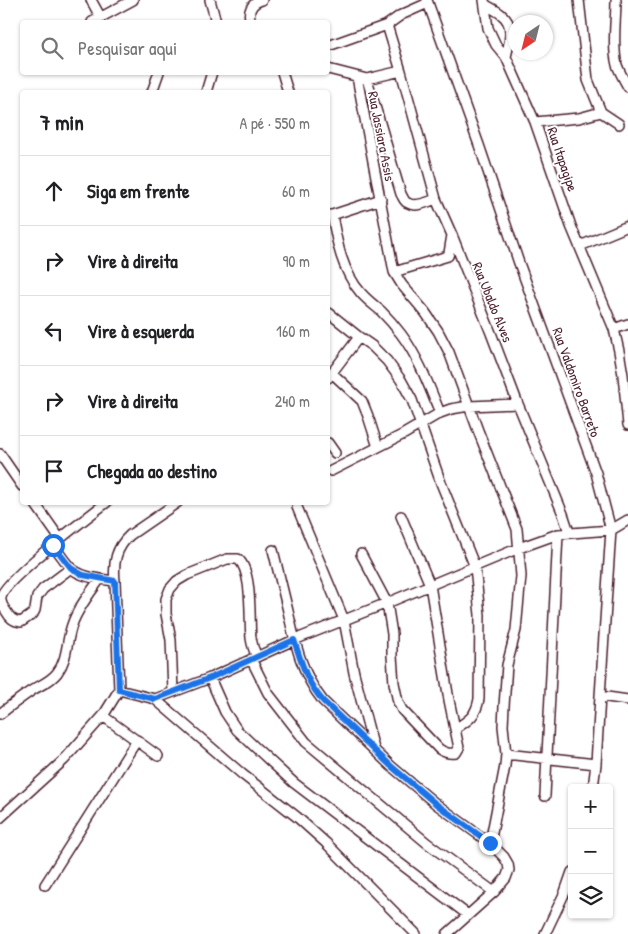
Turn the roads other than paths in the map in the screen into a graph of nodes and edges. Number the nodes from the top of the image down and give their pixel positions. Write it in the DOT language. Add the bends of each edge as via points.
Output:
graph roads {
  1 [pos="91,0"];
  2 [pos="133,0"];
  3 [pos="210,0"];
  4 [pos="262,0"];
  5 [pos="580,0"];
  6 [pos="616,0"];
  7 [pos="427,1"];
  8 [pos="484,2"];
  9 [pos="97,20"];
  10 [pos="215,20"];
  11 [pos="250,20"];
  12 [pos="387,25"];
  13 [pos="330,45"];
  14 [pos="506,56"];
  15 [pos="330,70"];
  16 [pos="158,75"];
  17 [pos="211,75"];
  18 [pos="283,75"];
  19 [pos="402,75"];
  20 [pos="358,78"];
  21 [pos="367,79"];
  22 [pos="628,87"];
  23 [pos="153,90"];
  24 [pos="207,90"];
  25 [pos="287,90"];
  26 [pos="601,112"];
  27 [pos="535,122"];
  28 [pos="619,124"];
  29 [pos="436,199"];
  30 [pos="381,200"];
  31 [pos="330,215"];
  32 [pos="628,226"];
  33 [pos="452,235"];
  34 [pos="580,246"];
  35 [pos="394,272"];
  36 [pos="330,315"];
  37 [pos="628,324"];
  38 [pos="614,329"];
  39 [pos="359,337"];
  40 [pos="330,376"];
  41 [pos="518,404"];
  42 [pos="469,406"];
  43 [pos="440,413"];
  44 [pos="421,424"];
  45 [pos="628,425"];
  46 [pos="330,446"];
  47 [pos="378,447"];
  48 [pos="335,452"];
  49 [pos="0,454"];
  50 [pos="330,471"];
  51 [pos="20,483"];
  52 [pos="36,505"];
  53 [pos="103,505"];
  54 [pos="174,505"];
  55 [pos="297,507"];
  56 [pos="400,516"];
  57 [pos="628,520"];
  58 [pos="611,530"];
  59 [pos="569,532"];
  60 [pos="558,534"];
  61 [pos="57,542"];
  62 [pos="520,548"];
  63 [pos="273,550"];
  64 [pos="361,554"];
  65 [pos="475,567"];
  66 [pos="71,568"];
  67 [pos="100,579"];
  68 [pos="115,581"];
  69 [pos="430,585"];
  70 [pos="387,603"];
  71 [pos="344,620"];
  72 [pos="294,640"];
  73 [pos="254,658"];
  74 [pos="210,678"];
  75 [pos="119,690"];
  76 [pos="173,692"];
  77 [pos="600,696"];
  78 [pos="155,699"];
  79 [pos="628,700"];
  80 [pos="0,714"];
  81 [pos="102,716"];
  82 [pos="455,730"];
  83 [pos="137,740"];
  84 [pos="374,749"];
  85 [pos="506,754"];
  86 [pos="158,756"];
  87 [pos="547,758"];
  88 [pos="596,764"];
  89 [pos="594,784"];
  90 [pos="545,796"];
  91 [pos="0,818"];
  92 [pos="490,843"];
  93 [pos="571,874"];
  94 [pos="45,885"];
  95 [pos="494,892"];
  96 [pos="468,915"];
  97 [pos="416,934"];
  98 [pos="448,934"];
  99 [pos="545,934"];
  1 -- 9 [label="street"];
  2 -- 9 [label="street"];
  3 -- 10 [label="street"];
  4 -- 11 [label="street" via="252,5"];
  5 -- 26 [label="street" via="588,80"];
  6 -- 22 [label="street" via="615,50 621,75"];
  7 -- 12 [label="street"];
  7 -- 58 [label="street, Rua Valdomiro Barreto" via="596,474"];
  8 -- 14 [label="street, Rua Itapagipe" via="491,36"];
  8 -- 14 [label="street" via="507,21 510,34"];
  12 -- 13 [label="street"];
  12 -- 19 [label="street, Rua Ubaldo Alves"];
  14 -- 27 [label="street, Rua Itapagipe"];
  15 -- 20 [label="street"];
  16 -- 23 [label="street"];
  17 -- 24 [label="street"];
  18 -- 25 [label="street"];
  19 -- 21 [label="street"];
  19 -- 29 [label="street, Rua Ubaldo Alves"];
  20 -- 21 [label="street"];
  20 -- 30 [label="street, Rua Jassiara Assis"];
  21 -- 29 [label="street" via="405,201 412,205"];
  26 -- 27 [label="street" via="579,118"];
  26 -- 28 [label="street"];
  27 -- 34 [label="street, Rua Itapagipe"];
  29 -- 33 [label="street, Rua Ubaldo Alves"];
  30 -- 31 [label="street"];
  30 -- 35 [label="street, Rua Jassiara Assis"];
  31 -- 43 [label="street" via="338,248 351,279 387,317 413,352"];
  32 -- 34 [label="street"];
  33 -- 35 [label="street" via="448,256"];
  33 -- 41 [label="street, Rua Ubaldo Alves"];
  34 -- 38 [label="street, Rua Itapagipe"];
  35 -- 42 [label="street" via="438,331"];
  36 -- 39 [label="street"];
  37 -- 38 [label="street"];
  38 -- 45 [label="street, Rua Itapagipe"];
  39 -- 40 [label="street"];
  39 -- 44 [label="street" via="387,361 412,400"];
  40 -- 47 [label="street" via="362,401"];
  41 -- 42 [label="street"];
  41 -- 59 [label="street, Rua Ubaldo Alves"];
  42 -- 43 [label="street"];
  42 -- 62 [label="street" via="517,529"];
  43 -- 44 [label="street"];
  44 -- 47 [label="street"];
  44 -- 65 [label="street"];
  46 -- 48 [label="street"];
  47 -- 50 [label="street"];
  49 -- 51 [label="street"];
  52 -- 61 [label="street"];
  53 -- 61 [label="street"];
  54 -- 68 [label="street" via="123,541 114,568"];
  55 -- 71 [label="street"];
  56 -- 69 [label="street"];
  57 -- 58 [label="street"];
  58 -- 59 [label="street"];
  58 -- 77 [label="street, Rua Valdomiro Barreto"];
  59 -- 60 [label="street"];
  60 -- 62 [label="street"];
  60 -- 87 [label="street"];
  61 -- 66 [label="street"];
  61 -- 66 [label="street" via="3,591 1,604 10,618 16,622 26,619 35,610 43,589"];
  62 -- 65 [label="street"];
  62 -- 85 [label="street" via="520,602 507,665 504,706"];
  63 -- 72 [label="street"];
  64 -- 70 [label="street"];
  65 -- 69 [label="street"];
  65 -- 82 [label="street" via="480,615 479,699 474,714"];
  66 -- 67 [label="street"];
  67 -- 68 [label="street"];
  67 -- 80 [label="street" via="72,623 65,658 58,671"];
  68 -- 75 [label="street"];
  69 -- 70 [label="street"];
  69 -- 82 [label="street"];
  70 -- 71 [label="street"];
  70 -- 82 [label="street" via="394,683 402,710 446,753 458,751"];
  71 -- 72 [label="street"];
  71 -- 84 [label="street"];
  72 -- 73 [label="street"];
  72 -- 84 [label="street" via="306,677 315,691"];
  73 -- 74 [label="street"];
  73 -- 76 [label="street" via="247,579 238,559 227,559 177,581 166,598"];
  73 -- 95 [label="street" via="268,693 306,742 427,843"];
  74 -- 76 [label="street"];
  74 -- 96 [label="street" via="237,730 294,783"];
  75 -- 78 [label="street"];
  75 -- 81 [label="street"];
  76 -- 78 [label="street"];
  77 -- 79 [label="street"];
  77 -- 88 [label="street, Rua Valdomiro Barreto"];
  78 -- 97 [label="street" via="326,843"];
  81 -- 83 [label="street"];
  81 -- 91 [label="street" via="64,760"];
  83 -- 86 [label="street"];
  83 -- 94 [label="street"];
  84 -- 92 [label="street" via="436,804"];
  85 -- 87 [label="street"];
  85 -- 92 [label="street"];
  87 -- 88 [label="street"];
  87 -- 90 [label="street"];
  88 -- 89 [label="street, Rua Valdomiro Barreto"];
  92 -- 95 [label="street" via="504,858 509,870"];
  93 -- 99 [label="street"];
  95 -- 96 [label="street"];
  96 -- 98 [label="street"];
}
